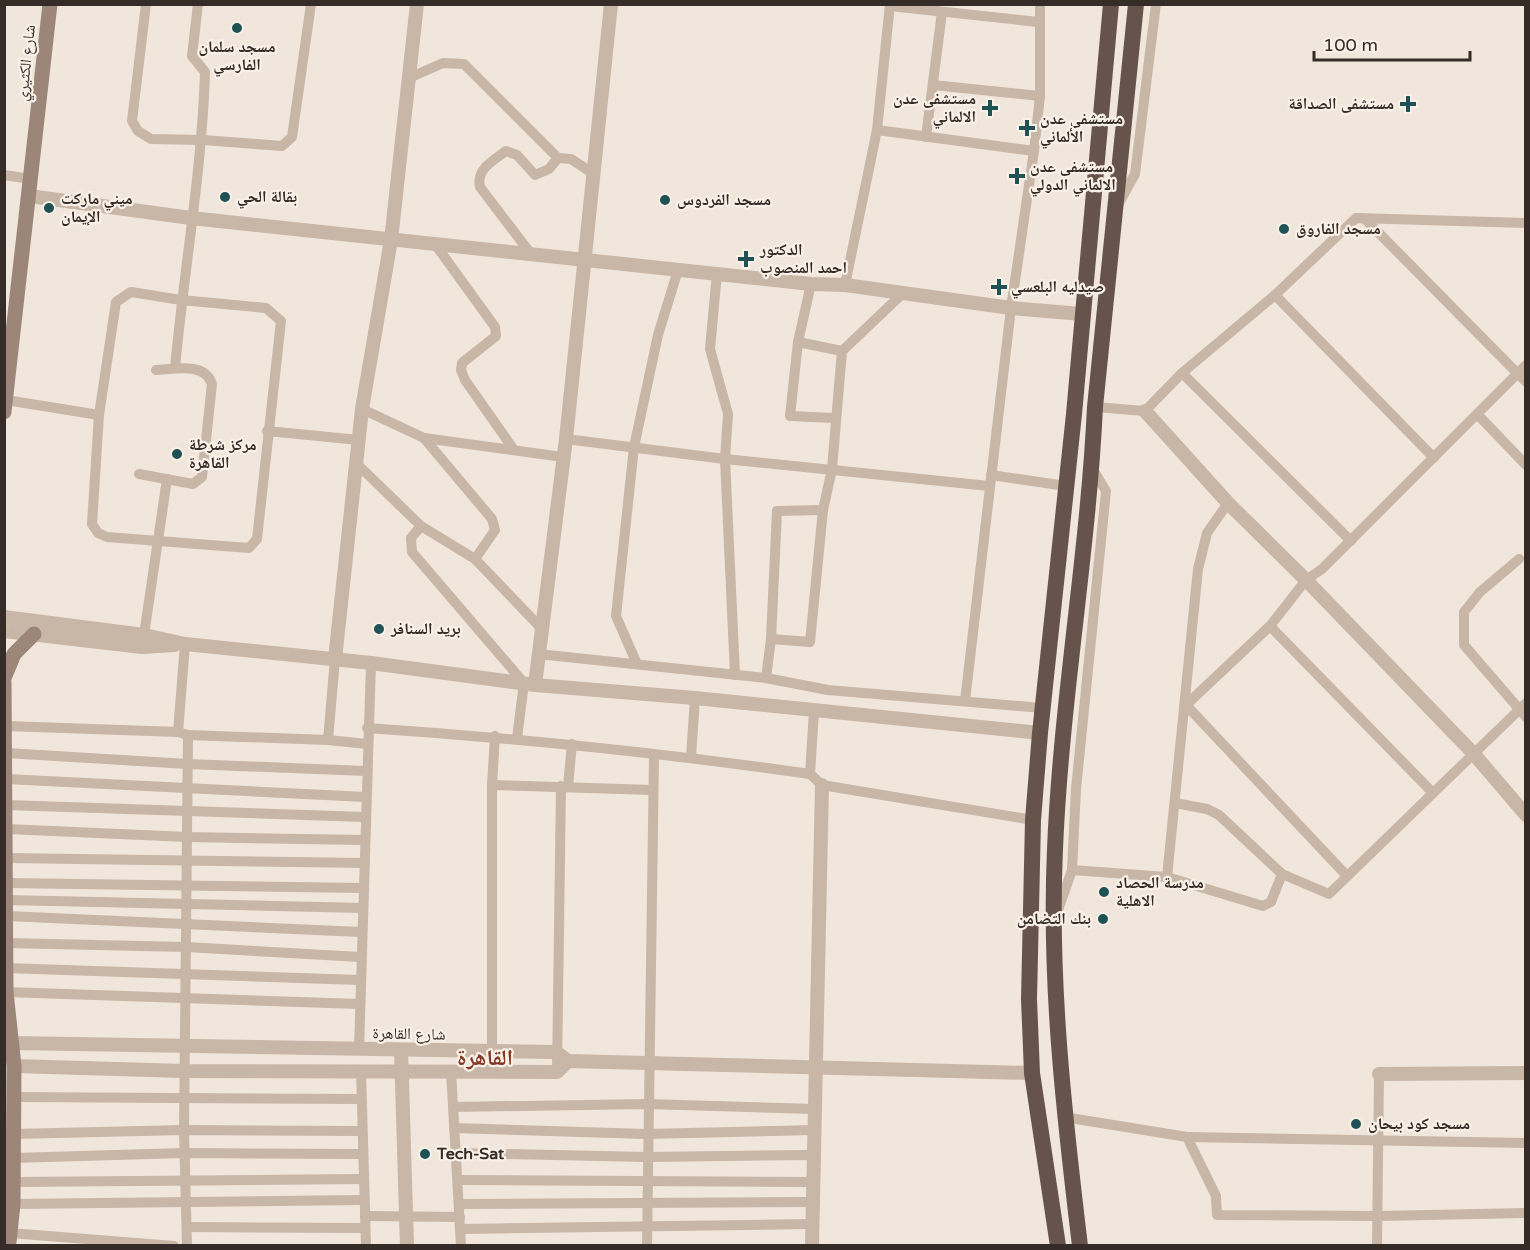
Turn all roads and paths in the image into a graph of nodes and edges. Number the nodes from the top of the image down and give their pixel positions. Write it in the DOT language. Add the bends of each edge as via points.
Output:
graph roads {
  1 [pos="51,4"];
  2 [pos="146,4"];
  3 [pos="198,4"];
  4 [pos="310,4"];
  5 [pos="417,4"];
  6 [pos="611,4"];
  7 [pos="1040,4"];
  8 [pos="1111,4"];
  9 [pos="1136,4"];
  10 [pos="1155,4"];
  11 [pos="890,5"];
  12 [pos="942,12"];
  13 [pos="1038,22"];
  14 [pos="409,78"];
  15 [pos="933,85"];
  16 [pos="1040,96"];
  17 [pos="877,130"];
  18 [pos="926,137"];
  19 [pos="203,140"];
  20 [pos="1034,151"];
  21 [pos="558,158"];
  22 [pos="594,174"];
  23 [pos="4,176"];
  24 [pos="31,179"];
  25 [pos="29,196"];
  26 [pos="1115,211"];
  27 [pos="191,218"];
  28 [pos="1365,219"];
  29 [pos="1526,223"];
  30 [pos="391,240"];
  31 [pos="435,244"];
  32 [pos="531,254"];
  33 [pos="585,259"];
  34 [pos="678,270"];
  35 [pos="717,273"];
  36 [pos="811,284"];
  37 [pos="845,285"];
  38 [pos="902,294"];
  39 [pos="1275,295"];
  40 [pos="181,300"];
  41 [pos="1011,308"];
  42 [pos="1082,314"];
  43 [pos="798,342"];
  44 [pos="842,351"];
  45 [pos="175,369"];
  46 [pos="1521,369"];
  47 [pos="156,370"];
  48 [pos="1182,373"];
  49 [pos="1526,382"];
  50 [pos="5,406"];
  51 [pos="1095,407"];
  52 [pos="362,409"];
  53 [pos="1145,411"];
  54 [pos="99,415"];
  55 [pos="1478,415"];
  56 [pos="834,418"];
  57 [pos="267,431"];
  58 [pos="424,438"];
  59 [pos="566,439"];
  60 [pos="359,440"];
  61 [pos="634,447"];
  62 [pos="514,450"];
  63 [pos="563,456"];
  64 [pos="1434,458"];
  65 [pos="725,459"];
  66 [pos="356,463"];
  67 [pos="1526,465"];
  68 [pos="1092,468"];
  69 [pos="832,469"];
  70 [pos="139,474"];
  71 [pos="167,479"];
  72 [pos="990,481"];
  73 [pos="1066,486"];
  74 [pos="1228,504"];
  75 [pos="824,510"];
  76 [pos="421,526"];
  77 [pos="159,539"];
  78 [pos="1351,541"];
  79 [pos="475,559"];
  80 [pos="1518,559"];
  81 [pos="1306,580"];
  82 [pos="4,617"];
  83 [pos="1270,626"];
  84 [pos="541,628"];
  85 [pos="4,631"];
  86 [pos="34,634"];
  87 [pos="144,635"];
  88 [pos="771,639"];
  89 [pos="185,644"];
  90 [pos="538,654"];
  91 [pos="335,659"];
  92 [pos="371,663"];
  93 [pos="637,664"];
  94 [pos="735,675"];
  95 [pos="4,678"];
  96 [pos="766,678"];
  97 [pos="4,682"];
  98 [pos="529,684"];
  99 [pos="5,692"];
  100 [pos="695,698"];
  101 [pos="964,700"];
  102 [pos="1186,705"];
  103 [pos="1042,708"];
  104 [pos="1523,710"];
  105 [pos="814,711"];
  106 [pos="6,726"];
  107 [pos="368,728"];
  108 [pos="183,733"];
  109 [pos="1040,733"];
  110 [pos="495,736"];
  111 [pos="517,738"];
  112 [pos="328,740"];
  113 [pos="367,744"];
  114 [pos="572,744"];
  115 [pos="6,753"];
  116 [pos="1473,753"];
  117 [pos="654,755"];
  118 [pos="691,757"];
  119 [pos="188,764"];
  120 [pos="366,771"];
  121 [pos="810,774"];
  122 [pos="6,778"];
  123 [pos="492,785"];
  124 [pos="822,785"];
  125 [pos="565,786"];
  126 [pos="187,788"];
  127 [pos="653,790"];
  128 [pos="1432,792"];
  129 [pos="365,797"];
  130 [pos="1175,803"];
  131 [pos="6,805"];
  132 [pos="187,812"];
  133 [pos="1526,814"];
  134 [pos="365,817"];
  135 [pos="1033,820"];
  136 [pos="7,829"];
  137 [pos="187,837"];
  138 [pos="365,840"];
  139 [pos="1034,845"];
  140 [pos="1055,848"];
  141 [pos="187,862"];
  142 [pos="364,863"];
  143 [pos="6,870"];
  144 [pos="1072,870"];
  145 [pos="1282,874"];
  146 [pos="1347,876"];
  147 [pos="1167,877"];
  148 [pos="186,885"];
  149 [pos="364,888"];
  150 [pos="6,900"];
  151 [pos="186,905"];
  152 [pos="363,908"];
  153 [pos="7,916"];
  154 [pos="186,923"];
  155 [pos="1053,924"];
  156 [pos="362,932"];
  157 [pos="6,943"];
  158 [pos="186,947"];
  159 [pos="360,957"];
  160 [pos="6,968"];
  161 [pos="185,973"];
  162 [pos="360,980"];
  163 [pos="6,992"];
  164 [pos="185,998"];
  165 [pos="359,1004"];
  166 [pos="8,1030"];
  167 [pos="186,1047"];
  168 [pos="359,1050"];
  169 [pos="401,1050"];
  170 [pos="492,1052"];
  171 [pos="556,1052"];
  172 [pos="568,1061"];
  173 [pos="648,1065"];
  174 [pos="14,1066"];
  175 [pos="814,1069"];
  176 [pos="361,1070"];
  177 [pos="184,1071"];
  178 [pos="401,1071"];
  179 [pos="451,1071"];
  180 [pos="557,1071"];
  181 [pos="1526,1072"];
  182 [pos="1032,1073"];
  183 [pos="1379,1074"];
  184 [pos="14,1097"];
  185 [pos="184,1098"];
  186 [pos="361,1099"];
  187 [pos="647,1104"];
  188 [pos="453,1107"];
  189 [pos="814,1109"];
  190 [pos="1064,1117"];
  191 [pos="454,1128"];
  192 [pos="184,1130"];
  193 [pos="813,1130"];
  194 [pos="361,1131"];
  195 [pos="13,1134"];
  196 [pos="646,1134"];
  197 [pos="1187,1137"];
  198 [pos="1378,1142"];
  199 [pos="1526,1143"];
  200 [pos="184,1153"];
  201 [pos="456,1153"];
  202 [pos="362,1154"];
  203 [pos="813,1155"];
  204 [pos="646,1157"];
  205 [pos="13,1158"];
  206 [pos="185,1179"];
  207 [pos="363,1179"];
  208 [pos="458,1180"];
  209 [pos="646,1181"];
  210 [pos="13,1182"];
  211 [pos="813,1182"];
  212 [pos="364,1200"];
  213 [pos="186,1202"];
  214 [pos="812,1202"];
  215 [pos="647,1203"];
  216 [pos="12,1204"];
  217 [pos="460,1204"];
  218 [pos="1526,1213"];
  219 [pos="365,1216"];
  220 [pos="1378,1216"];
  221 [pos="405,1217"];
  222 [pos="460,1217"];
  223 [pos="647,1224"];
  224 [pos="812,1224"];
  225 [pos="187,1227"];
  226 [pos="365,1228"];
  227 [pos="461,1229"];
  228 [pos="10,1241"];
  229 [pos="174,1245"];
  230 [pos="187,1245"];
  231 [pos="366,1245"];
  232 [pos="407,1245"];
  233 [pos="461,1245"];
  234 [pos="647,1245"];
  235 [pos="812,1245"];
  236 [pos="1058,1245"];
  237 [pos="1080,1245"];
  238 [pos="1377,1245"];
  1 -- 24 [label="main road, شارع الكثيري"];
  2 -- 19 [label="street" via="132,120 138,131 151,139"];
  3 -- 19 [label="street" via="192,56 206,72"];
  4 -- 19 [label="street" via="292,138 282,146"];
  5 -- 14 [label="street"];
  6 -- 22 [label="street"];
  7 -- 13 [label="street"];
  8 -- 42 [label="highway"];
  9 -- 26 [label="highway"];
  10 -- 26 [label="street" via="1135,174"];
  11 -- 12 [label="street"];
  11 -- 17 [label="street"];
  12 -- 13 [label="street"];
  12 -- 15 [label="street"];
  13 -- 16 [label="street"];
  14 -- 21 [label="street" via="443,63 464,64"];
  14 -- 30 [label="street"];
  15 -- 16 [label="street"];
  15 -- 18 [label="street"];
  16 -- 20 [label="street"];
  17 -- 18 [label="street"];
  17 -- 37 [label="street"];
  18 -- 20 [label="street"];
  19 -- 27 [label="street"];
  20 -- 41 [label="street"];
  21 -- 22 [label="street" via="571,159"];
  21 -- 32 [label="street" via="549,169 535,175 516,155 506,151 478,177 480,187"];
  22 -- 33 [label="street"];
  23 -- 24 [label="street"];
  24 -- 25 [label="main road, شارع الكثيري"];
  25 -- 27 [label="street"];
  25 -- 50 [label="main road, شارع الكثيري"];
  26 -- 51 [label="highway"];
  27 -- 30 [label="street"];
  27 -- 40 [label="street"];
  28 -- 29 [label="street"];
  28 -- 39 [label="street" via="1356,218"];
  28 -- 46 [label="street"];
  30 -- 31 [label="street"];
  30 -- 52 [label="street"];
  31 -- 32 [label="street"];
  31 -- 62 [label="street" via="495,327 496,336 462,363 461,370"];
  32 -- 33 [label="street"];
  33 -- 34 [label="street"];
  33 -- 59 [label="street"];
  34 -- 35 [label="street"];
  34 -- 61 [label="street" via="658,335"];
  35 -- 36 [label="street"];
  35 -- 65 [label="street" via="710,349 728,414"];
  36 -- 37 [label="street"];
  36 -- 43 [label="street"];
  37 -- 38 [label="street"];
  38 -- 41 [label="street"];
  38 -- 44 [label="street"];
  39 -- 48 [label="street"];
  39 -- 64 [label="street"];
  40 -- 45 [label="street"];
  40 -- 54 [label="street" via="131,291 116,302"];
  40 -- 57 [label="street" via="266,308 280,321"];
  41 -- 42 [label="street"];
  41 -- 72 [label="street"];
  42 -- 73 [label="highway"];
  43 -- 44 [label="street"];
  43 -- 56 [label="street" via="790,416"];
  44 -- 56 [label="street"];
  45 -- 47 [label="street"];
  45 -- 71 [label="street" via="202,370 212,384 202,477 193,484"];
  46 -- 49 [label="street"];
  46 -- 55 [label="street"];
  48 -- 53 [label="street"];
  48 -- 78 [label="street"];
  50 -- 54 [label="street"];
  51 -- 53 [label="street"];
  51 -- 68 [label="highway"];
  52 -- 58 [label="street"];
  52 -- 60 [label="street"];
  53 -- 74 [label="street"];
  54 -- 77 [label="street" via="92,524 107,537"];
  55 -- 64 [label="street"];
  55 -- 67 [label="street"];
  56 -- 69 [label="street"];
  57 -- 60 [label="street"];
  57 -- 77 [label="street" via="255,544 249,548"];
  58 -- 62 [label="street"];
  58 -- 79 [label="street" via="492,519 495,530"];
  59 -- 61 [label="street"];
  59 -- 63 [label="street"];
  60 -- 66 [label="street"];
  61 -- 65 [label="street"];
  61 -- 93 [label="street" via="616,616"];
  62 -- 63 [label="street"];
  63 -- 84 [label="street"];
  64 -- 78 [label="street"];
  65 -- 69 [label="street"];
  65 -- 94 [label="street"];
  66 -- 76 [label="street"];
  66 -- 91 [label="street"];
  68 -- 140 [label="highway" via="1061,734"];
  68 -- 144 [label="street" via="1106,490 1076,789"];
  69 -- 72 [label="street"];
  69 -- 75 [label="street"];
  70 -- 71 [label="street"];
  71 -- 77 [label="street"];
  72 -- 73 [label="street"];
  72 -- 101 [label="street"];
  73 -- 103 [label="highway"];
  74 -- 81 [label="street"];
  74 -- 102 [label="street" via="1207,533 1198,569"];
  75 -- 88 [label="street" via="810,642"];
  75 -- 88 [label="street" via="777,511"];
  76 -- 79 [label="street"];
  76 -- 98 [label="street" via="411,538 412,552"];
  77 -- 87 [label="street"];
  78 -- 81 [label="street"];
  79 -- 84 [label="street"];
  80 -- 104 [label="street" via="1479,592 1464,612 1464,645"];
  81 -- 83 [label="street"];
  81 -- 116 [label="street"];
  82 -- 87 [label="street"];
  83 -- 102 [label="street"];
  83 -- 128 [label="street"];
  84 -- 90 [label="street"];
  85 -- 86 [label="street"];
  86 -- 89 [label="street" via="142,647"];
  86 -- 95 [label="main road" via="14,654"];
  87 -- 89 [label="street"];
  88 -- 96 [label="street"];
  89 -- 91 [label="street"];
  89 -- 108 [label="street"];
  90 -- 93 [label="street"];
  90 -- 98 [label="street"];
  91 -- 92 [label="street"];
  91 -- 112 [label="street"];
  92 -- 98 [label="street"];
  92 -- 107 [label="street"];
  93 -- 94 [label="street"];
  94 -- 96 [label="street"];
  96 -- 101 [label="street" via="828,690"];
  97 -- 99 [label="main road"];
  98 -- 100 [label="street"];
  98 -- 111 [label="street"];
  99 -- 106 [label="main road"];
  100 -- 105 [label="street"];
  100 -- 118 [label="street"];
  101 -- 103 [label="street"];
  102 -- 130 [label="street"];
  102 -- 146 [label="street"];
  103 -- 109 [label="highway"];
  104 -- 116 [label="street"];
  105 -- 109 [label="street"];
  105 -- 121 [label="street"];
  106 -- 108 [label="street"];
  106 -- 115 [label="main road"];
  107 -- 110 [label="street"];
  107 -- 113 [label="street"];
  108 -- 112 [label="street"];
  108 -- 119 [label="street"];
  109 -- 135 [label="highway"];
  110 -- 111 [label="street"];
  110 -- 123 [label="street"];
  111 -- 114 [label="street"];
  112 -- 113 [label="street"];
  113 -- 120 [label="street"];
  114 -- 117 [label="street"];
  114 -- 125 [label="street"];
  115 -- 119 [label="street"];
  115 -- 122 [label="main road"];
  116 -- 128 [label="street"];
  116 -- 133 [label="street"];
  117 -- 118 [label="street"];
  117 -- 127 [label="street"];
  118 -- 121 [label="street"];
  119 -- 120 [label="street"];
  119 -- 126 [label="street"];
  120 -- 129 [label="street"];
  121 -- 124 [label="street"];
  122 -- 126 [label="street"];
  122 -- 131 [label="main road"];
  123 -- 125 [label="street"];
  123 -- 170 [label="street"];
  124 -- 135 [label="street"];
  124 -- 175 [label="street"];
  125 -- 127 [label="street"];
  125 -- 171 [label="street"];
  126 -- 129 [label="street"];
  126 -- 132 [label="street"];
  127 -- 173 [label="street"];
  128 -- 146 [label="street"];
  129 -- 134 [label="street"];
  130 -- 145 [label="street" via="1219,815"];
  130 -- 147 [label="street"];
  131 -- 132 [label="street"];
  131 -- 136 [label="main road"];
  132 -- 134 [label="street"];
  132 -- 137 [label="street"];
  134 -- 138 [label="street"];
  135 -- 139 [label="highway"];
  136 -- 137 [label="street"];
  136 -- 143 [label="main road"];
  137 -- 138 [label="street"];
  137 -- 141 [label="street"];
  138 -- 142 [label="street"];
  139 -- 140 [label="street"];
  139 -- 182 [label="highway" via="1029,999"];
  140 -- 155 [label="highway"];
  141 -- 142 [label="street"];
  141 -- 143 [label="street"];
  141 -- 148 [label="street"];
  142 -- 149 [label="street"];
  143 -- 148 [label="street"];
  143 -- 150 [label="main road"];
  144 -- 147 [label="street"];
  144 -- 155 [label="street"];
  145 -- 146 [label="street" via="1329,894"];
  145 -- 147 [label="street" via="1271,902 1263,906"];
  148 -- 149 [label="street"];
  148 -- 151 [label="street"];
  149 -- 152 [label="street"];
  150 -- 151 [label="street"];
  150 -- 153 [label="main road"];
  151 -- 152 [label="street"];
  151 -- 154 [label="street"];
  152 -- 156 [label="street"];
  153 -- 154 [label="street"];
  153 -- 157 [label="main road"];
  154 -- 156 [label="street"];
  154 -- 158 [label="street"];
  155 -- 190 [label="highway" via="1054,1001"];
  156 -- 159 [label="street"];
  157 -- 158 [label="street"];
  157 -- 160 [label="main road"];
  158 -- 159 [label="street"];
  158 -- 161 [label="street"];
  159 -- 162 [label="street"];
  160 -- 161 [label="street"];
  160 -- 163 [label="main road"];
  161 -- 162 [label="street"];
  161 -- 164 [label="street"];
  162 -- 165 [label="street"];
  163 -- 164 [label="street"];
  163 -- 166 [label="main road"];
  164 -- 165 [label="street"];
  164 -- 167 [label="street"];
  165 -- 168 [label="street"];
  166 -- 167 [label="street, شارع القاهرة"];
  166 -- 174 [label="main road"];
  167 -- 168 [label="street, شارع القاهرة"];
  167 -- 177 [label="street"];
  168 -- 169 [label="street, شارع القاهرة"];
  169 -- 170 [label="street, شارع القاهرة"];
  169 -- 178 [label="street"];
  170 -- 171 [label="street, شارع القاهرة"];
  171 -- 172 [label="street"];
  171 -- 180 [label="street"];
  172 -- 173 [label="street"];
  172 -- 180 [label="street"];
  173 -- 175 [label="street"];
  173 -- 187 [label="street"];
  174 -- 177 [label="street"];
  174 -- 184 [label="main road"];
  175 -- 182 [label="street"];
  175 -- 189 [label="street"];
  176 -- 177 [label="street"];
  176 -- 178 [label="street"];
  176 -- 186 [label="street"];
  177 -- 185 [label="street"];
  178 -- 179 [label="street"];
  178 -- 221 [label="street"];
  179 -- 180 [label="street"];
  179 -- 188 [label="street"];
  181 -- 183 [label="street"];
  182 -- 236 [label="highway"];
  183 -- 198 [label="street"];
  184 -- 185 [label="street"];
  184 -- 195 [label="main road"];
  185 -- 186 [label="street"];
  185 -- 192 [label="street"];
  186 -- 194 [label="street"];
  187 -- 188 [label="street"];
  187 -- 189 [label="street"];
  187 -- 196 [label="street"];
  188 -- 191 [label="street"];
  189 -- 193 [label="street"];
  190 -- 197 [label="street"];
  190 -- 237 [label="highway"];
  191 -- 196 [label="street"];
  191 -- 201 [label="street"];
  192 -- 194 [label="street"];
  192 -- 195 [label="street"];
  192 -- 200 [label="street"];
  193 -- 196 [label="street"];
  193 -- 203 [label="street"];
  194 -- 202 [label="street"];
  195 -- 205 [label="main road"];
  196 -- 204 [label="street"];
  197 -- 198 [label="street"];
  197 -- 220 [label="street" via="1216,1196 1217,1215"];
  198 -- 199 [label="street"];
  198 -- 220 [label="street"];
  200 -- 202 [label="street"];
  200 -- 205 [label="street"];
  200 -- 206 [label="street"];
  201 -- 204 [label="street"];
  201 -- 208 [label="street"];
  202 -- 207 [label="street"];
  203 -- 204 [label="street"];
  203 -- 211 [label="street"];
  204 -- 209 [label="street"];
  205 -- 210 [label="main road"];
  206 -- 207 [label="street"];
  206 -- 210 [label="street"];
  206 -- 213 [label="street"];
  207 -- 212 [label="street"];
  208 -- 209 [label="street"];
  208 -- 217 [label="street"];
  209 -- 211 [label="street"];
  209 -- 215 [label="street"];
  210 -- 216 [label="main road"];
  211 -- 214 [label="street"];
  212 -- 213 [label="street"];
  212 -- 219 [label="street"];
  213 -- 216 [label="street"];
  213 -- 225 [label="street"];
  214 -- 215 [label="street"];
  214 -- 224 [label="street"];
  215 -- 217 [label="street"];
  215 -- 223 [label="street"];
  216 -- 228 [label="main road"];
  217 -- 222 [label="street"];
  218 -- 220 [label="street"];
  219 -- 221 [label="street"];
  219 -- 226 [label="street"];
  220 -- 238 [label="street"];
  221 -- 222 [label="street"];
  221 -- 232 [label="street"];
  222 -- 227 [label="street"];
  223 -- 224 [label="street"];
  223 -- 227 [label="street"];
  223 -- 234 [label="street"];
  224 -- 235 [label="street"];
  225 -- 226 [label="street"];
  225 -- 230 [label="street"];
  226 -- 231 [label="street"];
  227 -- 233 [label="street"];
  228 -- 229 [label="street"];
}
